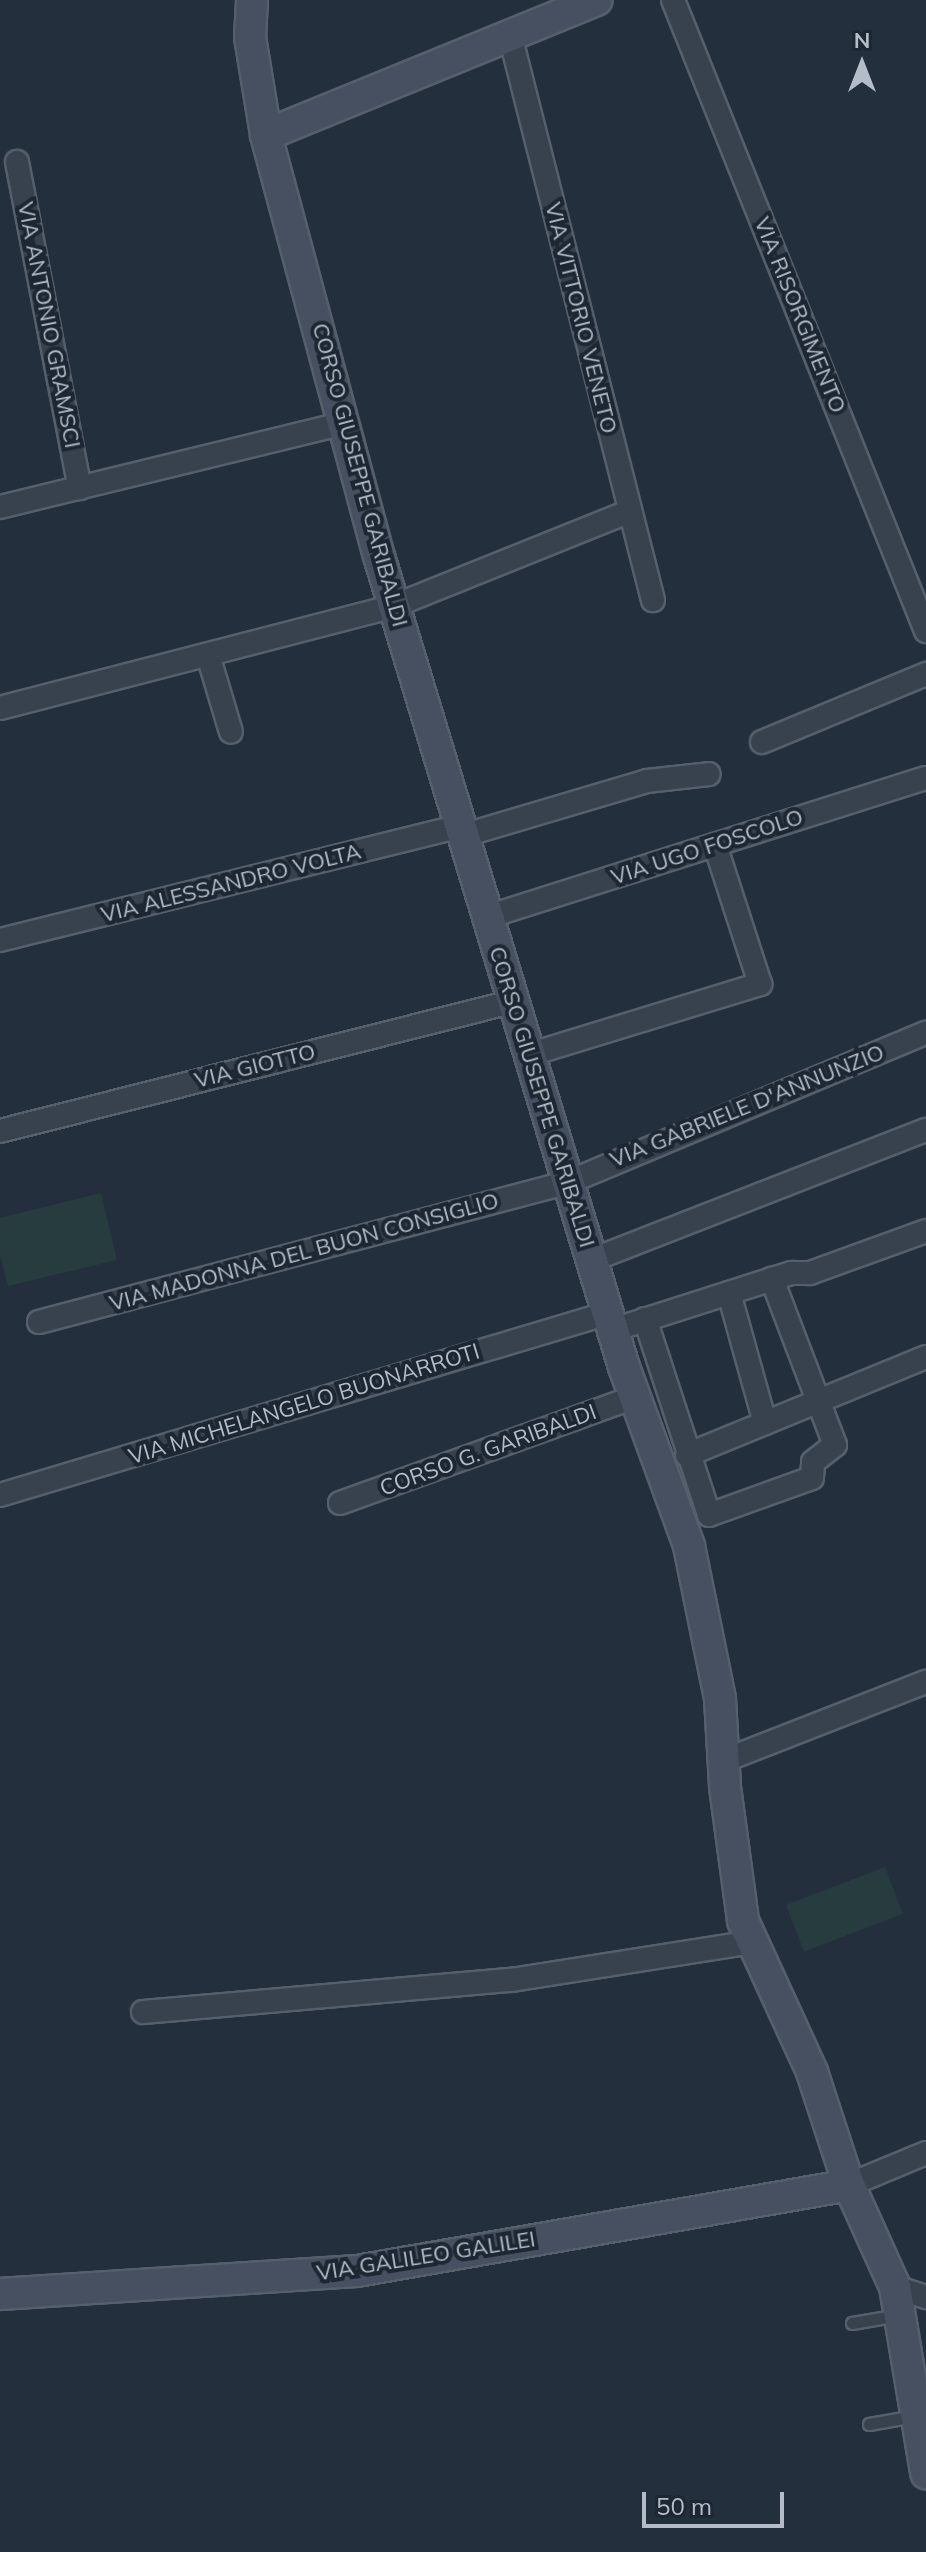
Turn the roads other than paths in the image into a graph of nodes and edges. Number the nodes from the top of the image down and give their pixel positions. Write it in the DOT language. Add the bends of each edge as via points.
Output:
graph roads {
  1 [pos="252,0"];
  2 [pos="597,0"];
  3 [pos="673,0"];
  4 [pos="510,35"];
  5 [pos="266,135"];
  6 [pos="17,162"];
  7 [pos="345,423"];
  8 [pos="80,488"];
  9 [pos="0,507"];
  10 [pos="630,511"];
  11 [pos="653,600"];
  12 [pos="388,607"];
  13 [pos="926,631"];
  14 [pos="208,655"];
  15 [pos="926,674"];
  16 [pos="0,708"];
  17 [pos="231,732"];
  18 [pos="762,742"];
  19 [pos="709,774"];
  20 [pos="926,778"];
  21 [pos="464,830"];
  22 [pos="715,845"];
  23 [pos="487,917"];
  24 [pos="0,940"];
  25 [pos="511,1002"];
  26 [pos="926,1033"];
  27 [pos="528,1055"];
  28 [pos="926,1130"];
  29 [pos="0,1131"];
  30 [pos="569,1182"];
  31 [pos="926,1231"];
  32 [pos="592,1260"];
  33 [pos="772,1279"];
  34 [pos="729,1293"];
  35 [pos="645,1319"];
  36 [pos="610,1321"];
  37 [pos="39,1322"];
  38 [pos="926,1357"];
  39 [pos="635,1397"];
  40 [pos="819,1401"];
  41 [pos="765,1423"];
  42 [pos="687,1455"];
  43 [pos="0,1495"];
  44 [pos="340,1503"];
  45 [pos="926,1682"];
  46 [pos="723,1761"];
  47 [pos="752,1942"];
  48 [pos="143,2012"];
  49 [pos="926,2153"];
  50 [pos="849,2185"];
  51 [pos="0,2294"];
  52 [pos="926,2297"];
  53 [pos="897,2301"];
  54 [pos="852,2323"];
  55 [pos="916,2416"];
  56 [pos="869,2424"];
  57 [pos="926,2473"];
  1 -- 5 [label="street, CORSO GIUSEPPE GARIBALDI" via="250,37"];
  2 -- 4 [label="street"];
  3 -- 13 [label="street, VIA RISORGIMENTO"];
  4 -- 5 [label="street"];
  4 -- 10 [label="street, VIA VITTORIO VENETO"];
  5 -- 7 [label="street, CORSO GIUSEPPE GARIBALDI"];
  6 -- 8 [label="street, VIA ANTONIO GRAMSCI"];
  7 -- 8 [label="street"];
  7 -- 12 [label="street, CORSO GIUSEPPE GARIBALDI"];
  8 -- 9 [label="street"];
  10 -- 11 [label="street, VIA VITTORIO VENETO"];
  10 -- 12 [label="street"];
  12 -- 14 [label="street"];
  12 -- 21 [label="street, CORSO GIUSEPPE GARIBALDI"];
  14 -- 16 [label="street"];
  14 -- 17 [label="street"];
  15 -- 18 [label="street"];
  19 -- 21 [label="street, VIA ALESSANDRO VOLTA" via="647,781"];
  20 -- 22 [label="street, VIA UGO FOSCOLO"];
  21 -- 23 [label="street, CORSO GIUSEPPE GARIBALDI"];
  21 -- 24 [label="street, VIA ALESSANDRO VOLTA"];
  22 -- 23 [label="street, VIA UGO FOSCOLO"];
  22 -- 27 [label="street" via="760,984"];
  23 -- 25 [label="street, CORSO GIUSEPPE GARIBALDI"];
  25 -- 27 [label="street, CORSO GIUSEPPE GARIBALDI"];
  25 -- 29 [label="street, VIA GIOTTO"];
  26 -- 30 [label="street, VIA GABRIELE D'ANNUNZIO"];
  27 -- 30 [label="street, CORSO GIUSEPPE GARIBALDI"];
  28 -- 32 [label="street"];
  30 -- 32 [label="street, CORSO GIUSEPPE GARIBALDI"];
  30 -- 37 [label="street, VIA MADONNA DEL BUON CONSIGLIO"];
  31 -- 33 [label="street, VIA MICHELANGELO BUONARROTI" via="810,1273"];
  32 -- 36 [label="street, CORSO GIUSEPPE GARIBALDI"];
  33 -- 34 [label="street, VIA MICHELANGELO BUONARROTI"];
  33 -- 40 [label="street"];
  34 -- 35 [label="street, VIA MICHELANGELO BUONARROTI"];
  34 -- 41 [label="street"];
  35 -- 36 [label="street, VIA MICHELANGELO BUONARROTI"];
  35 -- 42 [label="street"];
  36 -- 39 [label="street, CORSO GIUSEPPE GARIBALDI"];
  36 -- 43 [label="street, VIA MICHELANGELO BUONARROTI"];
  38 -- 40 [label="street"];
  39 -- 44 [label="street, CORSO G. GARIBALDI"];
  39 -- 46 [label="street, CORSO GIUSEPPE GARIBALDI" via="689,1546 720,1699"];
  40 -- 41 [label="street"];
  40 -- 42 [label="street" via="835,1445 813,1462 812,1478 709,1515"];
  41 -- 42 [label="street"];
  45 -- 46 [label="street"];
  46 -- 47 [label="street, CORSO GIUSEPPE GARIBALDI" via="743,1921"];
  47 -- 48 [label="street" via="512,1980"];
  47 -- 50 [label="street, CORSO GIUSEPPE GARIBALDI" via="812,2072"];
  49 -- 50 [label="street"];
  50 -- 51 [label="street, VIA GALILEO GALILEI" via="357,2271"];
  50 -- 53 [label="street, CORSO GIUSEPPE GARIBALDI"];
  52 -- 53 [label="street"];
  53 -- 54 [label="lane"];
  53 -- 55 [label="street, CORSO GIUSEPPE GARIBALDI"];
  55 -- 56 [label="lane"];
  55 -- 57 [label="street, CORSO GIUSEPPE GARIBALDI"];
}
